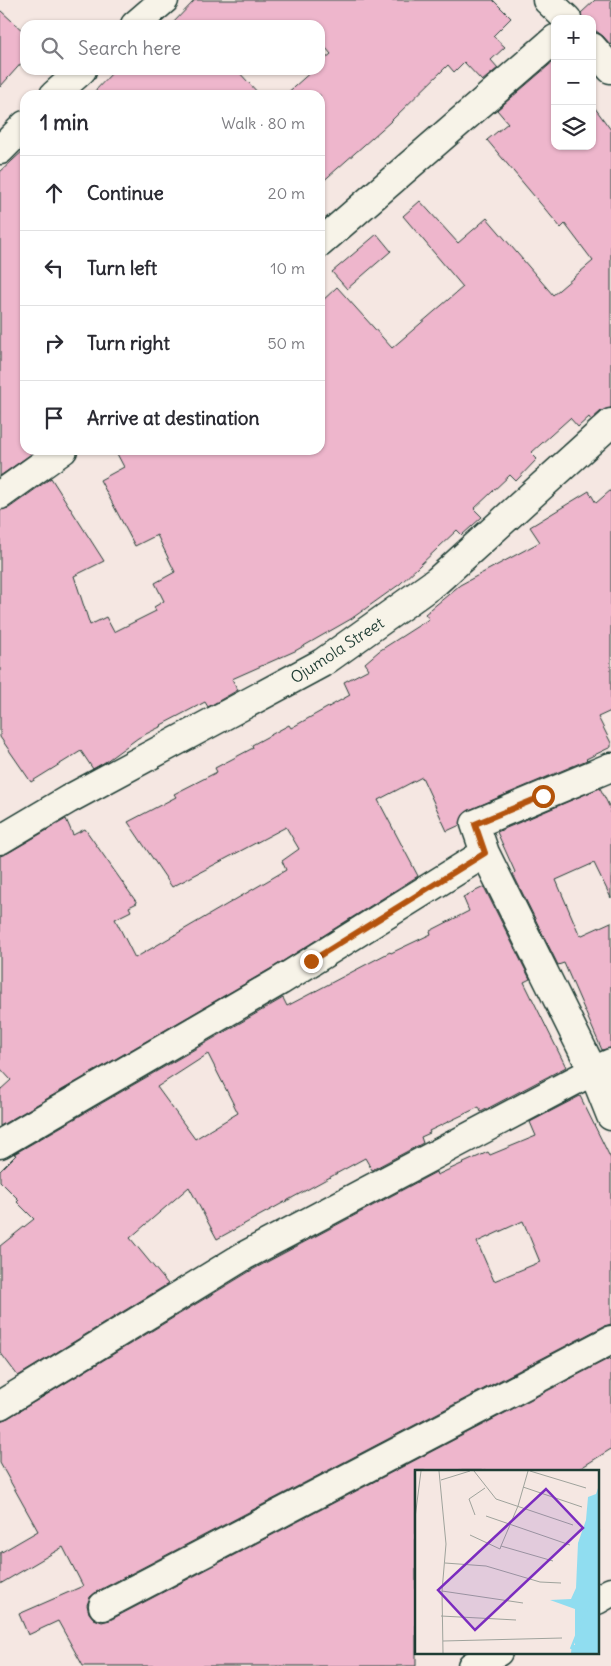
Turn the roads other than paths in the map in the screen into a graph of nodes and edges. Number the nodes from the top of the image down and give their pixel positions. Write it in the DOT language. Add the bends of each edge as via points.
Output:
graph roads {
  1 [pos="164,0"];
  2 [pos="547,0"];
  3 [pos="562,15"];
  4 [pos="140,20"];
  5 [pos="551,42"];
  6 [pos="596,52"];
  7 [pos="611,69"];
  8 [pos="76,75"];
  9 [pos="60,90"];
  10 [pos="20,130"];
  11 [pos="0,150"];
  12 [pos="325,239"];
  13 [pos="607,436"];
  14 [pos="57,455"];
  15 [pos="0,495"];
  16 [pos="611,767"];
  17 [pos="0,840"];
  18 [pos="485,853"];
  19 [pos="602,1067"];
  20 [pos="611,1116"];
  21 [pos="0,1144"];
  22 [pos="611,1340"];
  23 [pos="0,1405"];
  24 [pos="611,1592"];
  25 [pos="598,1599"];
  26 [pos="103,1606"];
  27 [pos="494,1654"];
  28 [pos="472,1666"];
  1 -- 4 [label="street"];
  2 -- 3 [label="street"];
  5 -- 12 [label="street"];
  6 -- 7 [label="street"];
  8 -- 9 [label="street"];
  10 -- 11 [label="street"];
  13 -- 17 [label="street, Ojumola Street" via="437,581 322,663 69,799"];
  14 -- 15 [label="street"];
  16 -- 18 [label="street" via="475,824"];
  18 -- 19 [label="street"];
  18 -- 21 [label="street" via="280,981"];
  19 -- 20 [label="street"];
  19 -- 23 [label="street" via="244,1256"];
  22 -- 26 [label="street"];
  24 -- 25 [label="street"];
  27 -- 28 [label="street"];
}
